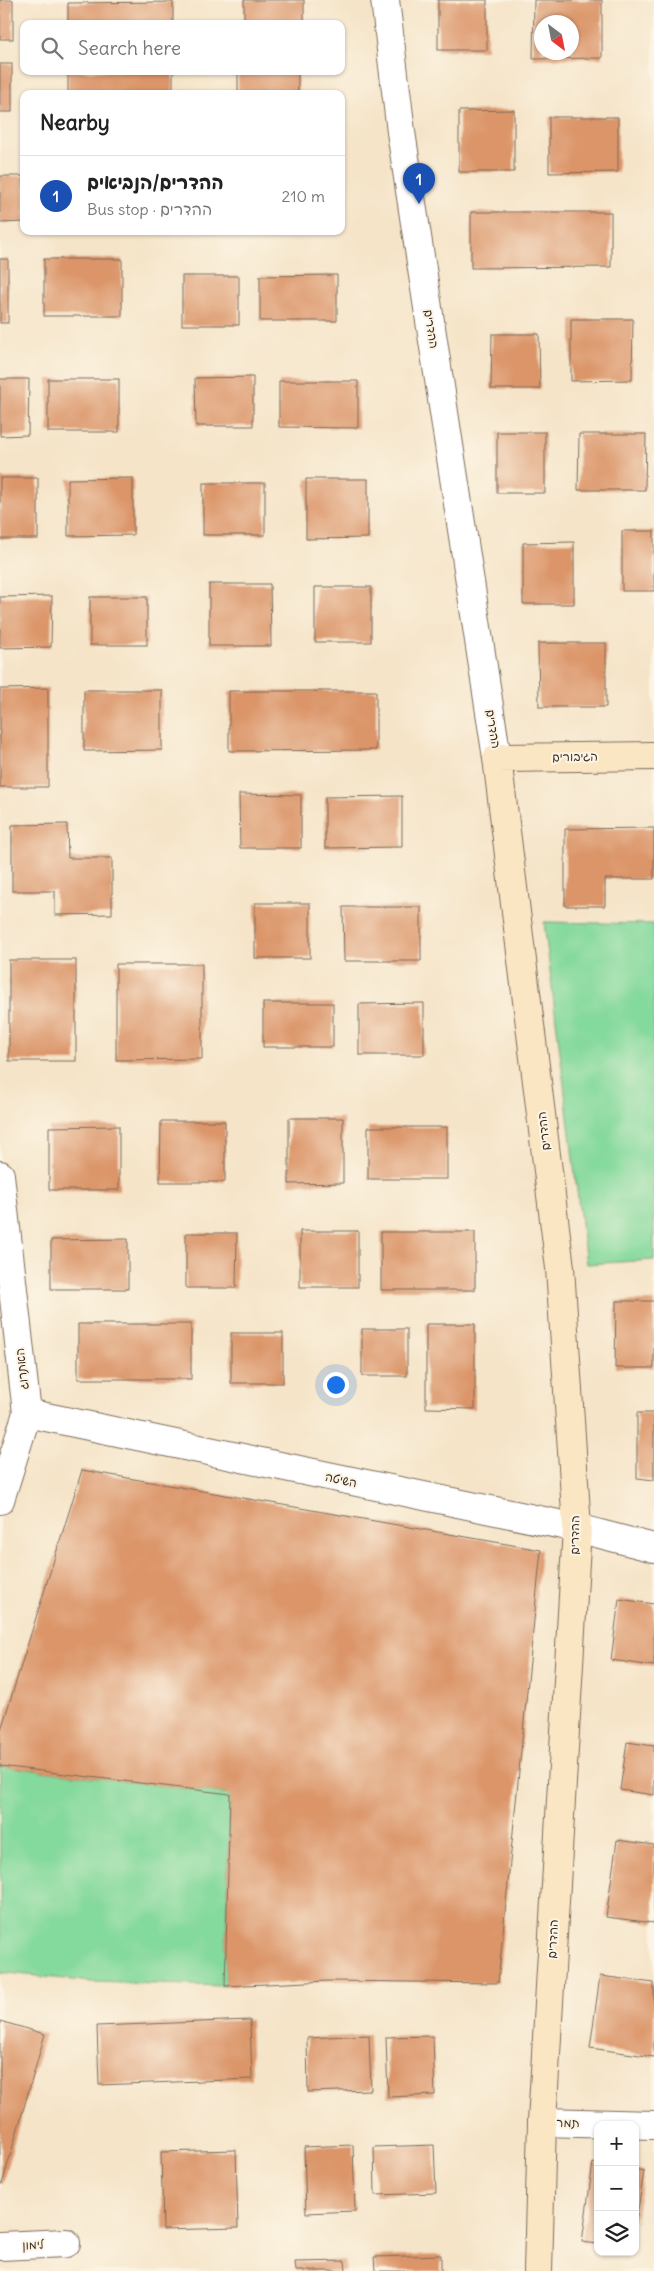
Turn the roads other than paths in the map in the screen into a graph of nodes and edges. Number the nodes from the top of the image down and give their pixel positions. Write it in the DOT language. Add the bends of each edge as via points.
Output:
graph roads {
  1 [pos="385,0"];
  2 [pos="654,756"];
  3 [pos="497,758"];
  4 [pos="0,1175"];
  5 [pos="27,1413"];
  6 [pos="0,1500"];
  7 [pos="577,1528"];
  8 [pos="654,1548"];
  9 [pos="542,2122"];
  10 [pos="654,2125"];
  11 [pos="66,2243"];
  12 [pos="0,2246"];
  13 [pos="538,2271"];
  1 -- 3 [label="street, ההדרים" via="401,132"];
  2 -- 3 [label="street, הגיבורים"];
  3 -- 7 [label="street, ההדרים" via="560,1268"];
  4 -- 5 [label="street, האתרוג"];
  5 -- 6 [label="street, האתרוג"];
  5 -- 7 [label="street, השיטה"];
  7 -- 8 [label="street, השיטה"];
  7 -- 9 [label="street, ההדרים"];
  9 -- 10 [label="street, תמר"];
  9 -- 13 [label="street, ההדרים"];
  11 -- 12 [label="street, לימון"];
}
